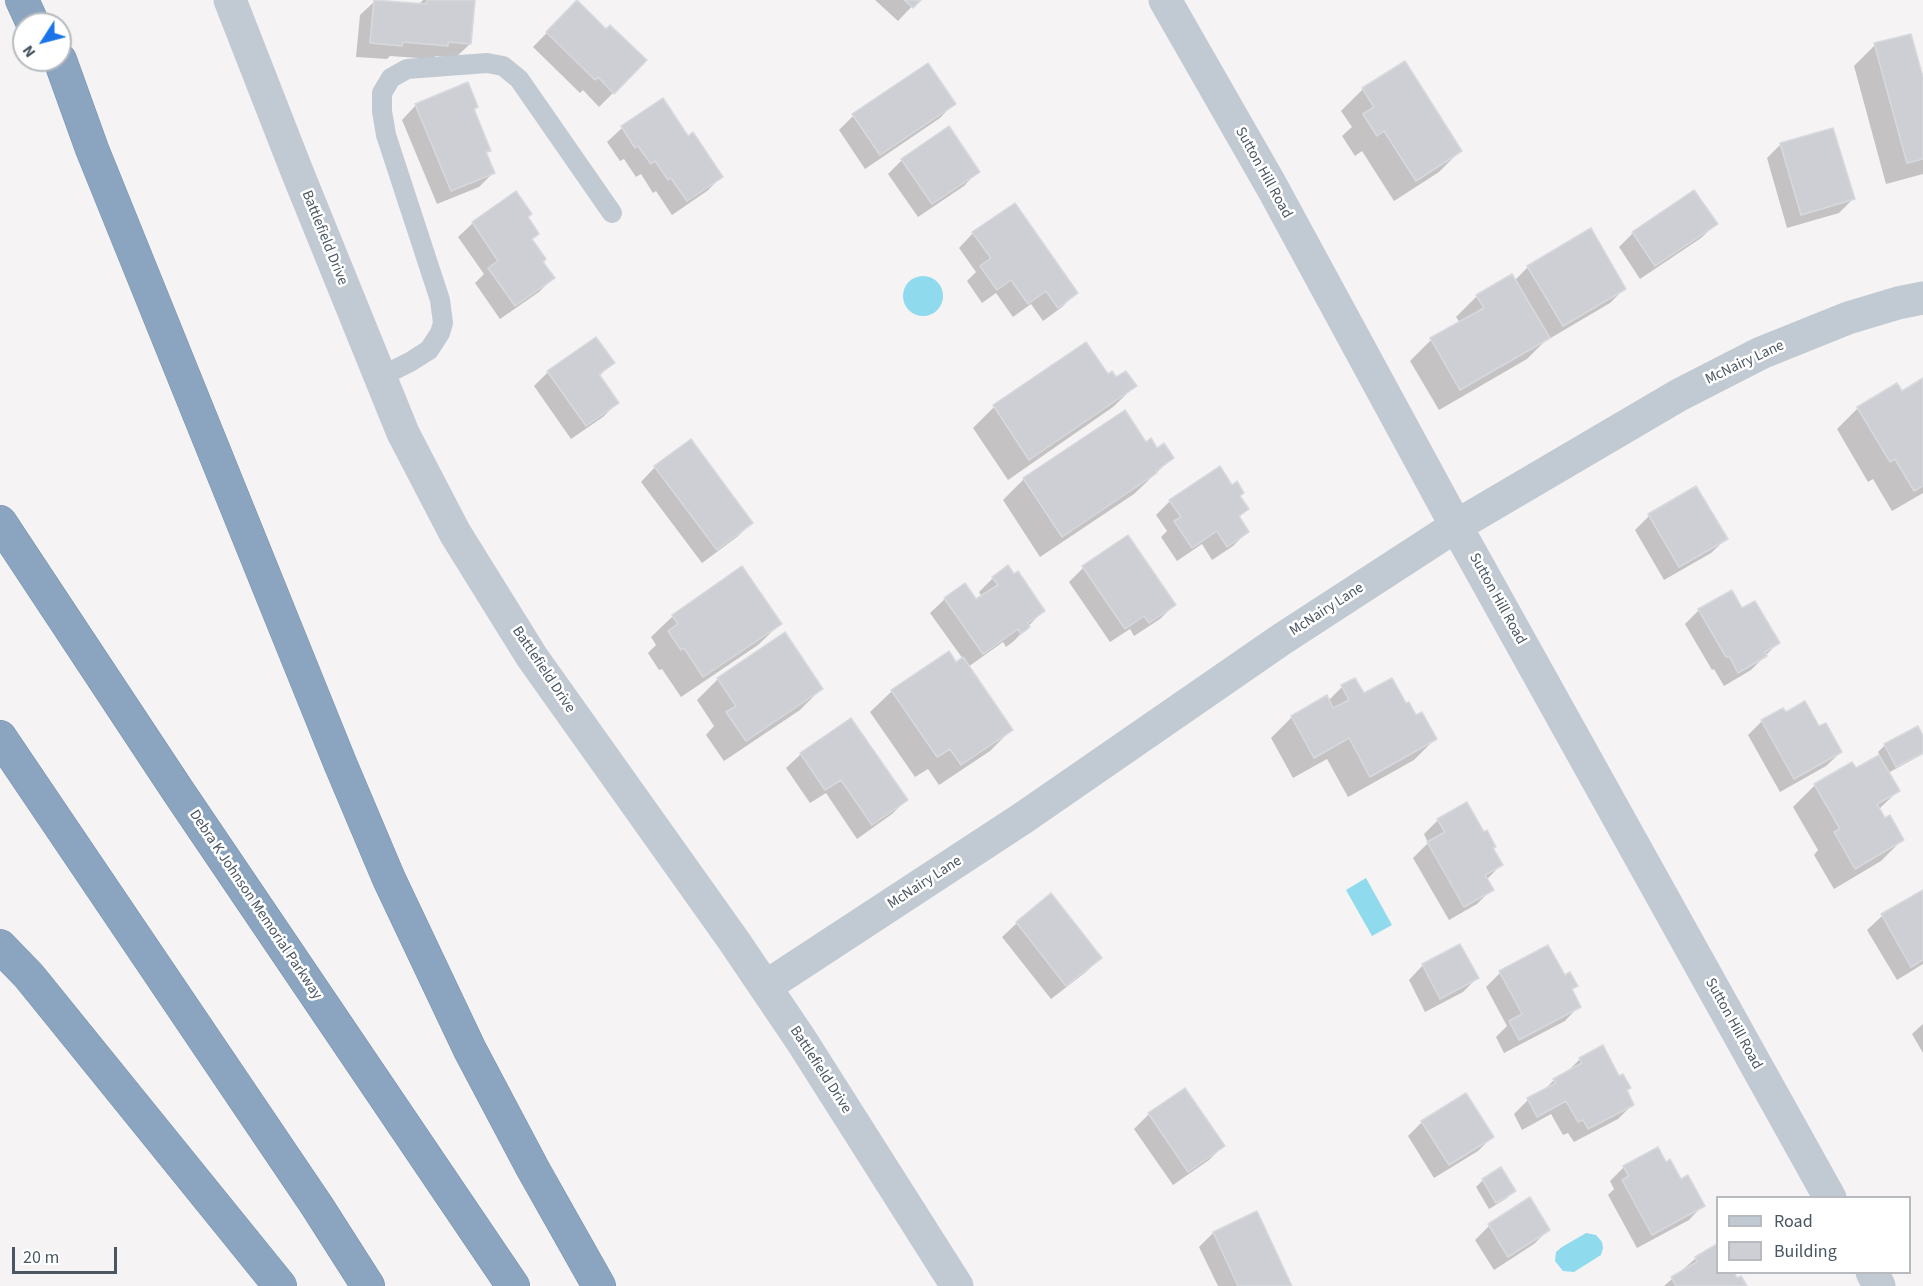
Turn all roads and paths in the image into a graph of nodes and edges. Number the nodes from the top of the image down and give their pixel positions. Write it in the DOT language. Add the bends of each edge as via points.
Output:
graph roads {
  1 [pos="230,0"];
  2 [pos="1165,0"];
  3 [pos="56,72"];
  4 [pos="64,72"];
  5 [pos="92,149"];
  6 [pos="612,213"];
  7 [pos="1923,298"];
  8 [pos="380,377"];
  9 [pos="0,522"];
  10 [pos="1456,526"];
  11 [pos="0,737"];
  12 [pos="0,946"];
  13 [pos="765,987"];
  14 [pos="1829,1196"];
  15 [pos="280,1286"];
  16 [pos="368,1286"];
  17 [pos="513,1286"];
  18 [pos="599,1286"];
  19 [pos="957,1286"];
  1 -- 8 [label="street, Battlefield Drive"];
  2 -- 10 [label="street, Sutton Hill Road" via="1272,187"];
  3 -- 5 [label="highway"];
  4 -- 5 [label="highway"];
  5 -- 18 [label="highway" via="390,879 470,1050"];
  6 -- 8 [label="lane" via="519,79 503,66 487,63 407,69 391,78 382,93 386,135 440,300 443,323 429,350"];
  7 -- 10 [label="street, McNairy Lane" via="1848,318 1761,353 1679,395"];
  8 -- 13 [label="street, Battlefield Drive" via="403,433 455,533 532,657"];
  9 -- 17 [label="highway, Debra K Johnson Memorial Parkway"];
  10 -- 13 [label="street, McNairy Lane"];
  10 -- 14 [label="street, Sutton Hill Road"];
  11 -- 16 [label="highway"];
  12 -- 15 [label="highway" via="29,976"];
  13 -- 19 [label="street, Battlefield Drive"];
}
